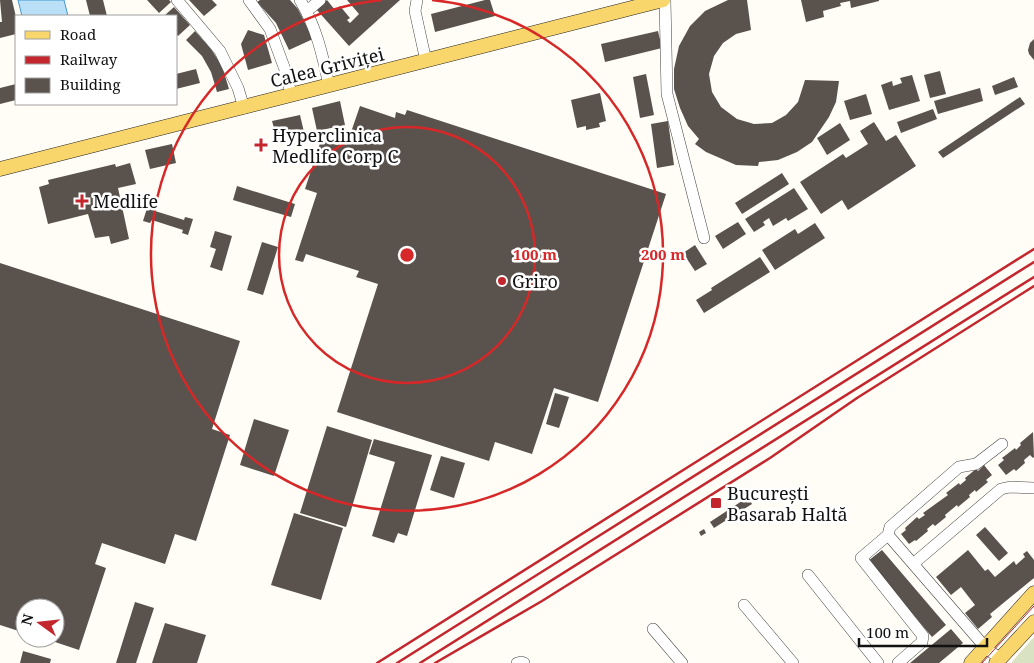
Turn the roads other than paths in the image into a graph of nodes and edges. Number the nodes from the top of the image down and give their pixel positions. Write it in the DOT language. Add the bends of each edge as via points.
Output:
graph roads {
  1 [pos="177,0"];
  2 [pos="250,0"];
  3 [pos="300,0"];
  4 [pos="320,0"];
  5 [pos="417,0"];
  6 [pos="664,0"];
  7 [pos="307,11"];
  8 [pos="426,61"];
  9 [pos="329,86"];
  10 [pos="291,95"];
  11 [pos="244,108"];
  12 [pos="0,169"];
  13 [pos="704,238"];
  14 [pos="1002,444"];
  15 [pos="1034,488"];
  16 [pos="888,535"];
  17 [pos="913,564"];
  18 [pos="808,575"];
  19 [pos="1034,594"];
  20 [pos="744,605"];
  21 [pos="1034,622"];
  22 [pos="654,629"];
  23 [pos="985,647"];
  24 [pos="998,661"];
  25 [pos="517,663"];
  26 [pos="524,663"];
  27 [pos="682,663"];
  28 [pos="793,663"];
  29 [pos="878,663"];
  30 [pos="898,663"];
  31 [pos="971,663"];
  1 -- 11 [label="street" via="220,51"];
  2 -- 10 [label="street" via="270,29"];
  3 -- 7 [label="street"];
  4 -- 7 [label="street"];
  5 -- 8 [label="street" via="414,11"];
  6 -- 8 [label="main road, Calea Griviței"];
  6 -- 13 [label="street" via="667,94"];
  7 -- 9 [label="street"];
  8 -- 9 [label="main road, Calea Griviței"];
  9 -- 10 [label="main road, Calea Griviței"];
  10 -- 11 [label="main road, Calea Griviței"];
  11 -- 12 [label="main road, Calea Griviței"];
  14 -- 16 [label="street" via="976,464 959,468 890,527"];
  15 -- 17 [label="street" via="1001,490"];
  16 -- 17 [label="street"];
  16 -- 30 [label="street" via="861,558 923,636 922,642"];
  17 -- 23 [label="street"];
  18 -- 29 [label="street"];
  19 -- 23 [label="main road"];
  20 -- 28 [label="street"];
  21 -- 24 [label="main road"];
  22 -- 27 [label="street"];
  23 -- 24 [label="street"];
  23 -- 31 [label="main road"];
  25 -- 26 [label="street"];
}
